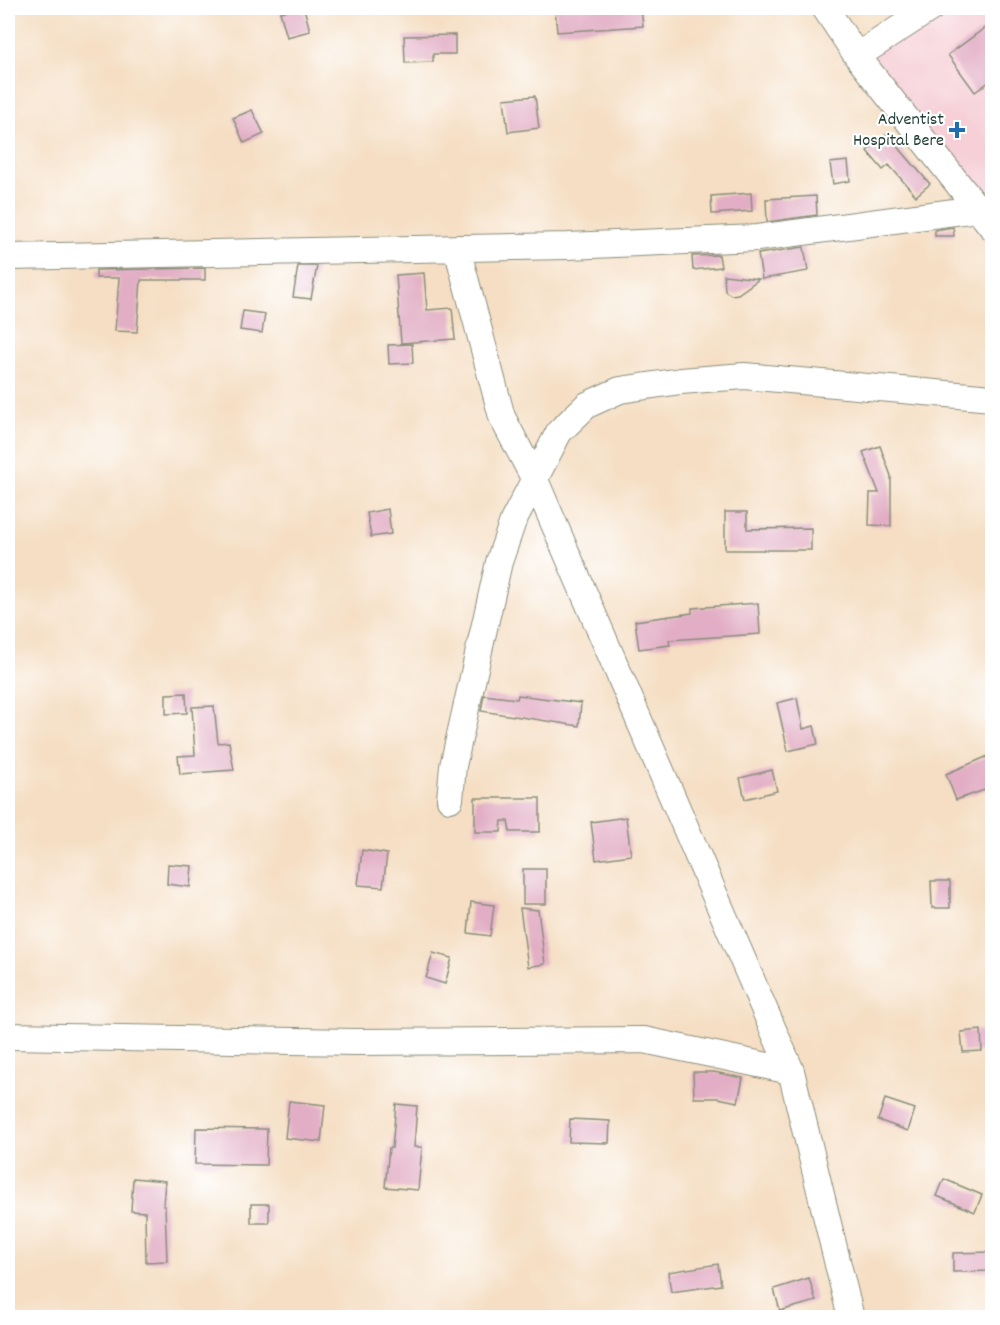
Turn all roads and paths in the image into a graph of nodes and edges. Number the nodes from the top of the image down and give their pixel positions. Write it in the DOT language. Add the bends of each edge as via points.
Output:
graph roads {
  1 [pos="825,8"];
  2 [pos="931,8"];
  3 [pos="857,56"];
  4 [pos="985,218"];
  5 [pos="457,248"];
  6 [pos="8,257"];
  7 [pos="993,398"];
  8 [pos="535,480"];
  9 [pos="450,799"];
  10 [pos="8,1036"];
  11 [pos="791,1071"];
  12 [pos="852,1317"];
  1 -- 3 [label="street"];
  2 -- 3 [label="street"];
  3 -- 4 [label="street"];
  4 -- 5 [label="street" via="757,238"];
  5 -- 6 [label="street"];
  5 -- 8 [label="street" via="502,417"];
  7 -- 8 [label="street" via="744,376 620,390 587,405 559,432"];
  8 -- 9 [label="street" via="513,521 499,562 453,766"];
  8 -- 11 [label="street"];
  10 -- 11 [label="street" via="355,1042 644,1040"];
  11 -- 12 [label="street"];
}
